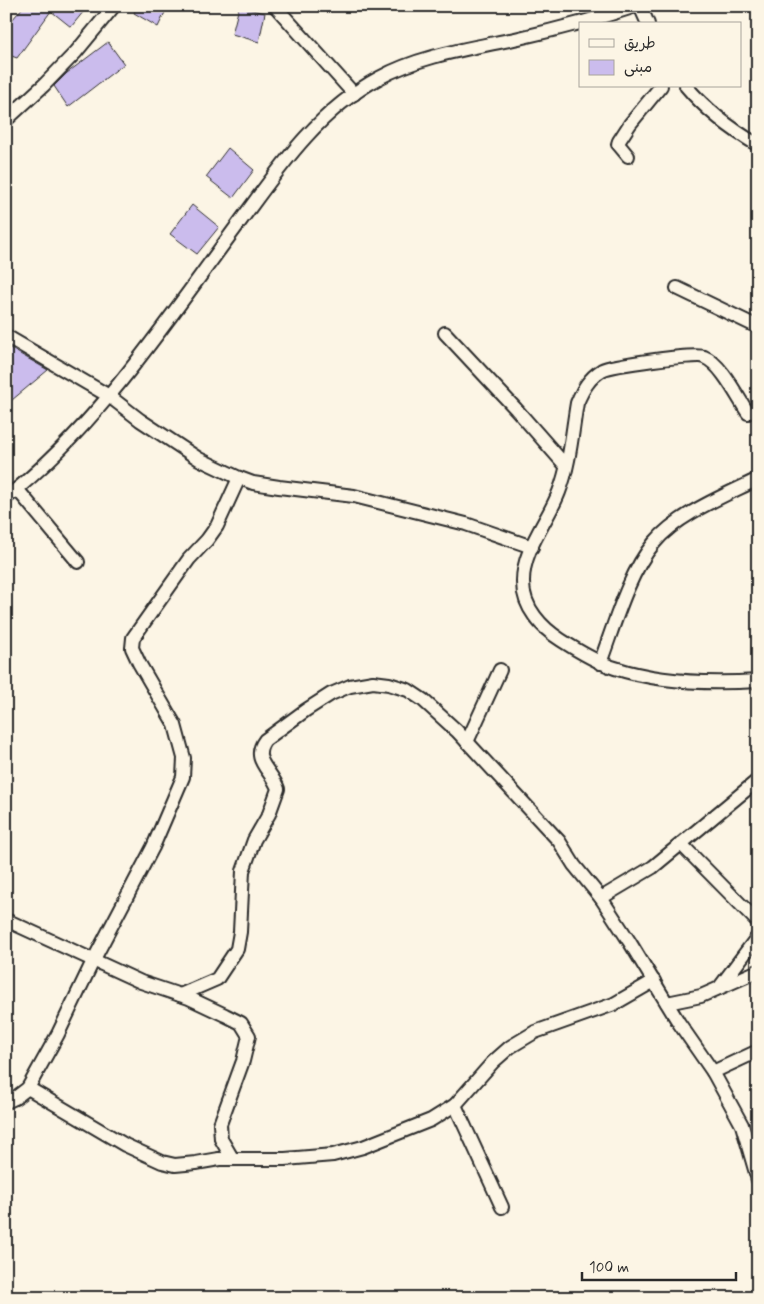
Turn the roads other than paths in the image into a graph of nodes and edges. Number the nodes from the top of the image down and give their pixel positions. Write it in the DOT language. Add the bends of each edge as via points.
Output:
graph roads {
  1 [pos="114,6"];
  2 [pos="276,6"];
  3 [pos="636,6"];
  4 [pos="640,6"];
  5 [pos="584,22"];
  6 [pos="647,22"];
  7 [pos="579,24"];
  8 [pos="659,88"];
  9 [pos="688,88"];
  10 [pos="354,94"];
  11 [pos="11,107"];
  12 [pos="6,120"];
  13 [pos="758,145"];
  14 [pos="628,156"];
  15 [pos="677,288"];
  16 [pos="758,326"];
  17 [pos="445,333"];
  18 [pos="6,336"];
  19 [pos="109,396"];
  20 [pos="748,414"];
  21 [pos="566,466"];
  22 [pos="239,478"];
  23 [pos="758,479"];
  24 [pos="17,489"];
  25 [pos="6,498"];
  26 [pos="532,548"];
  27 [pos="78,562"];
  28 [pos="600,662"];
  29 [pos="500,670"];
  30 [pos="758,681"];
  31 [pos="467,742"];
  32 [pos="758,780"];
  33 [pos="681,844"];
  34 [pos="600,898"];
  35 [pos="6,920"];
  36 [pos="758,922"];
  37 [pos="758,936"];
  38 [pos="93,961"];
  39 [pos="758,971"];
  40 [pos="654,981"];
  41 [pos="718,989"];
  42 [pos="180,995"];
  43 [pos="667,1003"];
  44 [pos="758,1051"];
  45 [pos="713,1072"];
  46 [pos="28,1088"];
  47 [pos="6,1102"];
  48 [pos="455,1105"];
  49 [pos="232,1158"];
  50 [pos="755,1160"];
  51 [pos="758,1180"];
  52 [pos="502,1207"];
  1 -- 11 [label="street" via="44,85"];
  2 -- 10 [label="street"];
  3 -- 5 [label="street"];
  4 -- 6 [label="street"];
  7 -- 10 [label="street" via="437,56 379,78"];
  8 -- 14 [label="street" via="619,141"];
  9 -- 13 [label="street" via="703,106"];
  10 -- 19 [label="street" via="325,116 292,151 166,324"];
  11 -- 12 [label="street"];
  15 -- 16 [label="street"];
  17 -- 21 [label="street"];
  18 -- 19 [label="street"];
  19 -- 22 [label="street" via="199,459"];
  19 -- 24 [label="street" via="38,472"];
  20 -- 21 [label="street" via="724,376 712,361 703,356 685,355 605,368 586,384 577,403"];
  21 -- 26 [label="street" via="559,493"];
  22 -- 26 [label="street" via="271,486 354,496 466,524"];
  22 -- 38 [label="street" via="217,526 189,559 133,638 132,648 139,663 175,725 184,758 183,777 153,847"];
  23 -- 28 [label="street" via="684,518 654,543 636,570"];
  24 -- 25 [label="street"];
  24 -- 27 [label="street"];
  26 -- 28 [label="street" via="523,583 530,609 548,632"];
  28 -- 30 [label="street" via="634,673 680,681"];
  29 -- 31 [label="street"];
  31 -- 34 [label="street" via="559,841"];
  31 -- 42 [label="street" via="408,690 373,682 331,694 265,740 260,760 278,789 242,871 237,948 217,978"];
  32 -- 33 [label="street"];
  33 -- 34 [label="street" via="653,867"];
  33 -- 36 [label="street"];
  34 -- 40 [label="street"];
  35 -- 38 [label="street"];
  37 -- 41 [label="street"];
  38 -- 42 [label="street"];
  38 -- 46 [label="street"];
  39 -- 41 [label="street"];
  40 -- 43 [label="street"];
  40 -- 48 [label="street" via="614,1004 535,1032 510,1047"];
  41 -- 43 [label="street"];
  42 -- 49 [label="street" via="242,1023 249,1036 220,1124 221,1139"];
  43 -- 45 [label="street"];
  44 -- 45 [label="street"];
  45 -- 50 [label="street" via="742,1125"];
  46 -- 47 [label="street"];
  46 -- 49 [label="street" via="162,1162 175,1165"];
  48 -- 49 [label="street" via="432,1120 333,1155 285,1159"];
  48 -- 52 [label="street"];
  50 -- 51 [label="street"];
}
